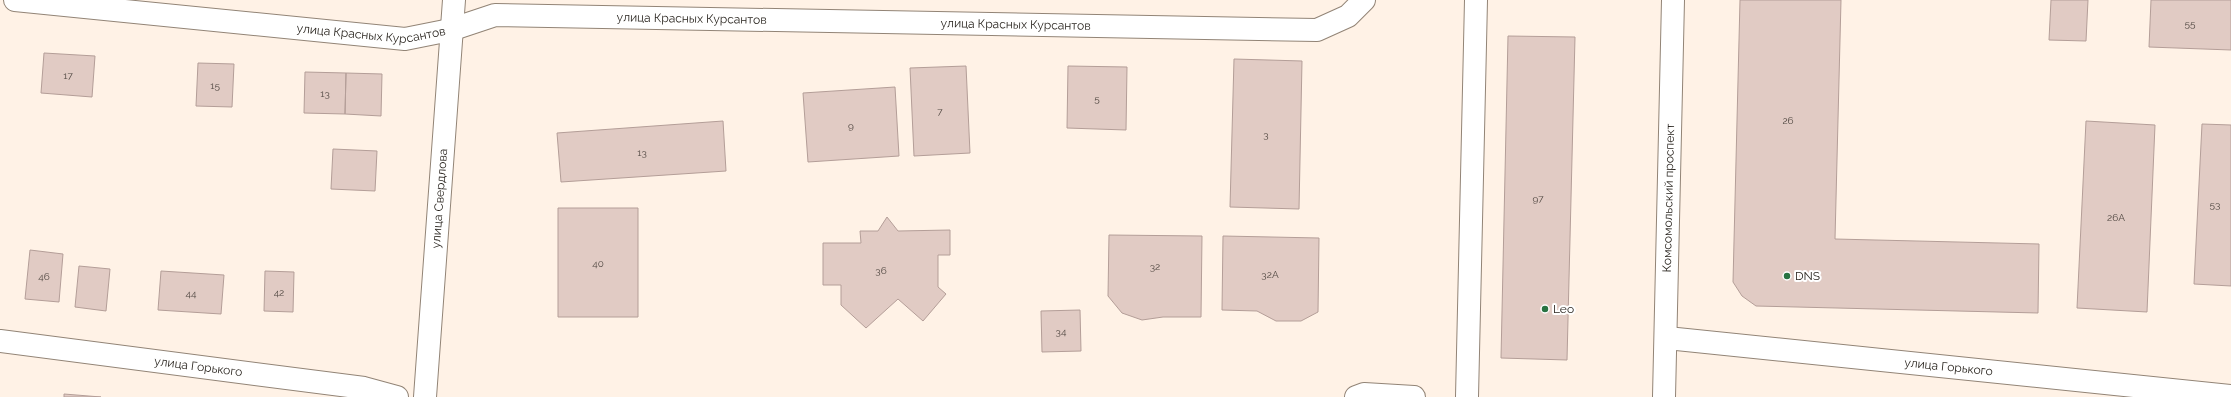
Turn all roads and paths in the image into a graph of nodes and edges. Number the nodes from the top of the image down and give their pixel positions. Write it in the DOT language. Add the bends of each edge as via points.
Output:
graph roads {
  1 [pos="15,0"];
  2 [pos="454,0"];
  3 [pos="1364,0"];
  4 [pos="1476,0"];
  5 [pos="1673,0"];
  6 [pos="450,30"];
  7 [pos="1667,338"];
  8 [pos="0,341"];
  9 [pos="2231,396"];
  10 [pos="397,397"];
  11 [pos="425,397"];
  12 [pos="1356,397"];
  13 [pos="1414,397"];
  14 [pos="1467,397"];
  15 [pos="1664,397"];
  1 -- 6 [label="street, улица Красных Курсантов" via="405,40"];
  2 -- 6 [label="street, улица Свердлова"];
  3 -- 6 [label="street, улица Красных Курсантов" via="1348,16 1317,30 495,15"];
  4 -- 14 [label="street"];
  5 -- 7 [label="street, Комсомольский проспект"];
  6 -- 11 [label="street, улица Свердлова"];
  7 -- 9 [label="street, улица Горького"];
  7 -- 15 [label="street, Комсомольский проспект"];
  8 -- 10 [label="street, улица Горького" via="364,388"];
  12 -- 13 [label="street" via="1364,394"];
}
